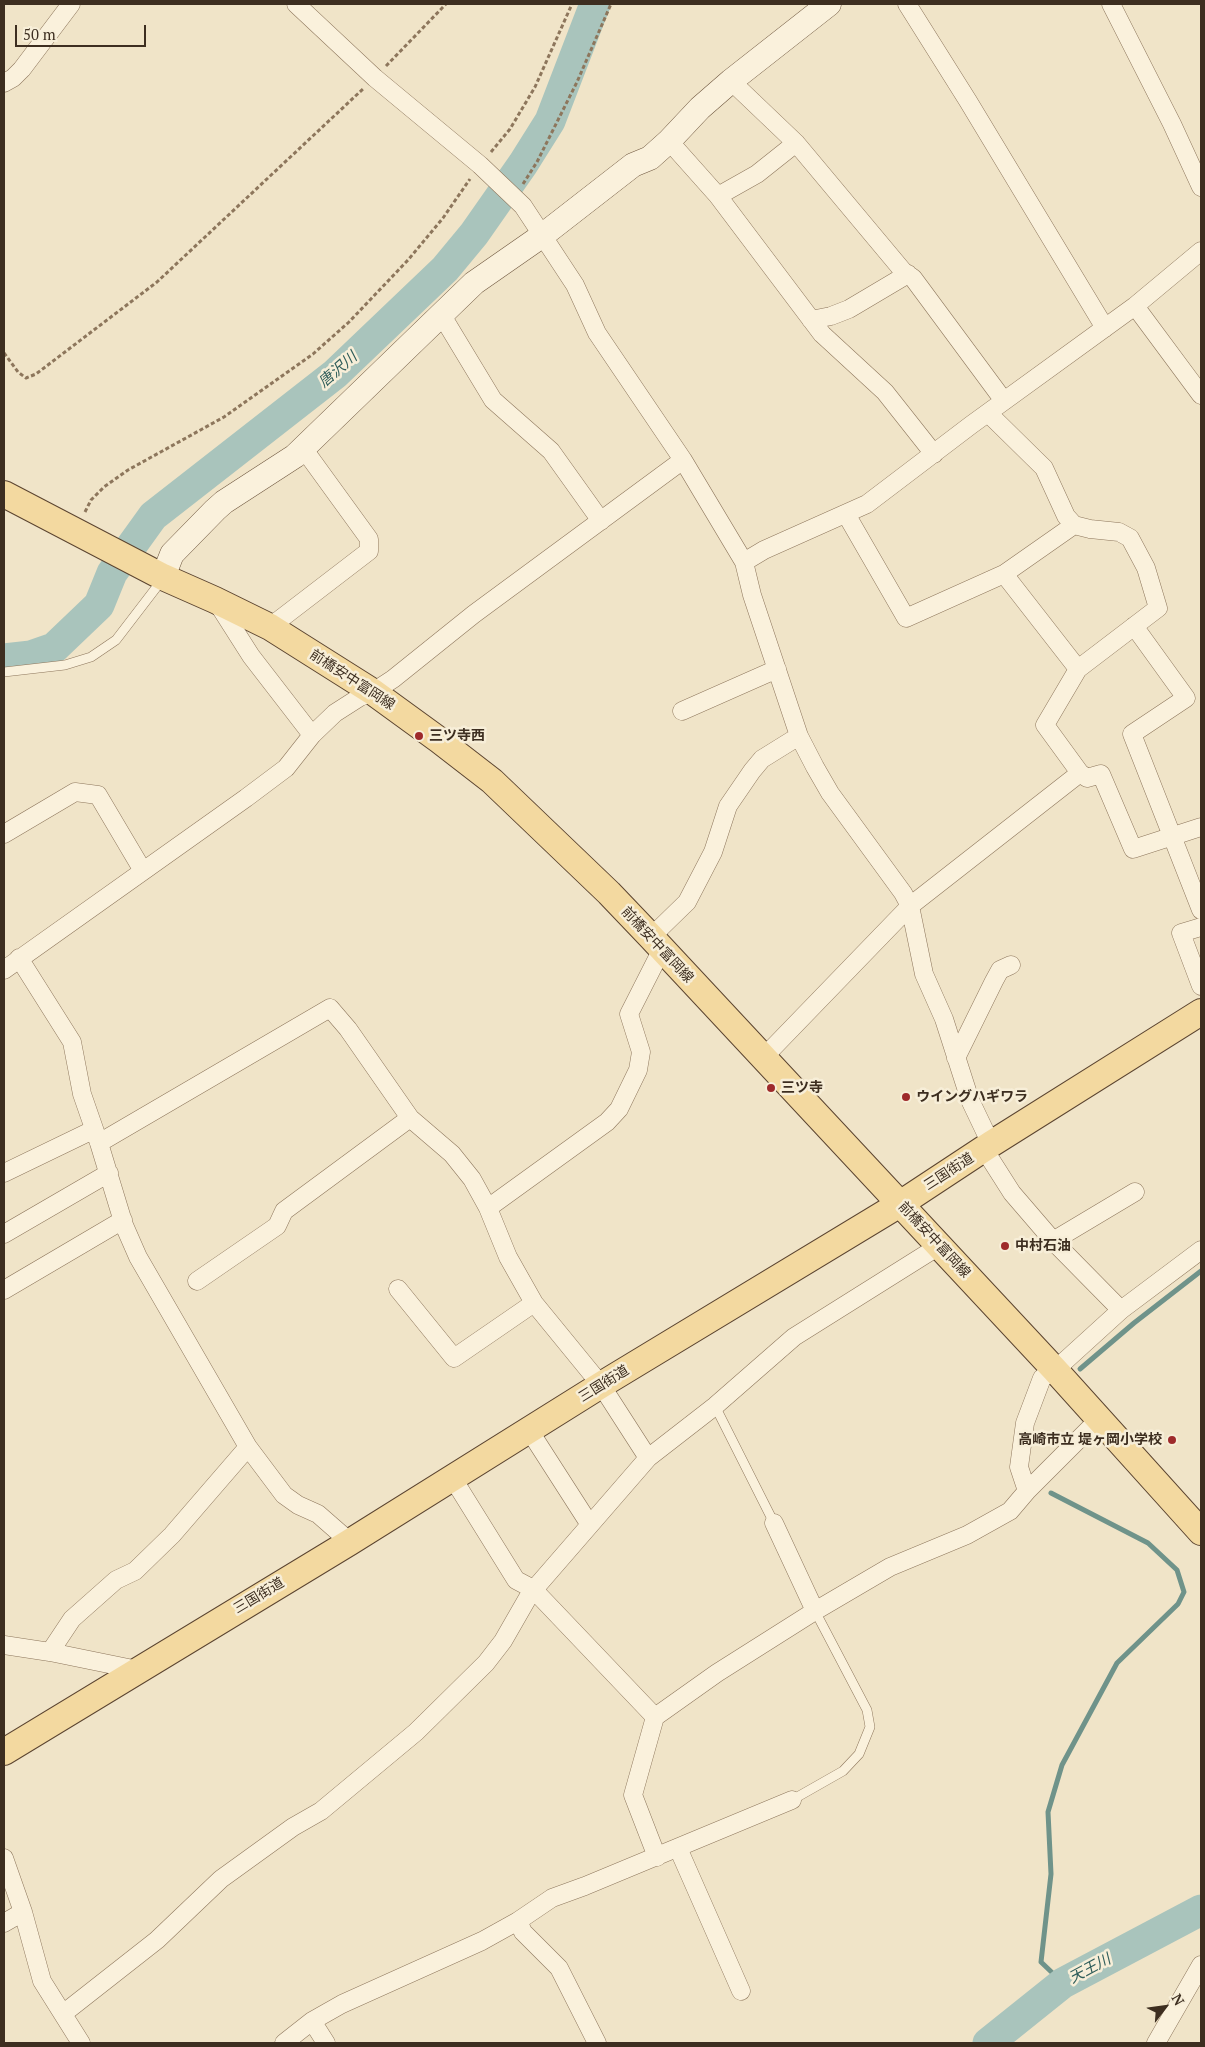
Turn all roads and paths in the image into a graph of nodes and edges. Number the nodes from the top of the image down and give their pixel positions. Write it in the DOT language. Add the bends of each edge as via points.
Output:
graph roads {
  1 [pos="72,4"];
  2 [pos="296,4"];
  3 [pos="446,4"];
  4 [pos="572,4"];
  5 [pos="611,4"];
  6 [pos="829,4"];
  7 [pos="907,4"];
  8 [pos="1111,4"];
  9 [pos="375,78"];
  10 [pos="731,80"];
  11 [pos="4,83"];
  12 [pos="669,141"];
  13 [pos="796,142"];
  14 [pos="480,165"];
  15 [pos="1200,182"];
  16 [pos="718,196"];
  17 [pos="515,197"];
  18 [pos="543,235"];
  19 [pos="1201,251"];
  20 [pos="908,274"];
  21 [pos="1135,306"];
  22 [pos="441,314"];
  23 [pos="811,320"];
  24 [pos="1105,328"];
  25 [pos="4,354"];
  26 [pos="1201,395"];
  27 [pos="1004,401"];
  28 [pos="988,413"];
  29 [pos="303,448"];
  30 [pos="934,454"];
  31 [pos="683,460"];
  32 [pos="4,494"];
  33 [pos="846,514"];
  34 [pos="601,521"];
  35 [pos="1074,525"];
  36 [pos="77,531"];
  37 [pos="744,562"];
  38 [pos="1004,574"];
  39 [pos="163,577"];
  40 [pos="215,600"];
  41 [pos="1134,626"];
  42 [pos="270,627"];
  43 [pos="777,669"];
  44 [pos="1078,669"];
  45 [pos="4,672"];
  46 [pos="373,692"];
  47 [pos="682,712"];
  48 [pos="312,735"];
  49 [pos="799,736"];
  50 [pos="1080,773"];
  51 [pos="1201,826"];
  52 [pos="4,834"];
  53 [pos="1172,838"];
  54 [pos="143,871"];
  55 [pos="910,906"];
  56 [pos="1201,910"];
  57 [pos="1201,927"];
  58 [pos="656,943"];
  59 [pos="19,958"];
  60 [pos="1010,965"];
  61 [pos="4,970"];
  62 [pos="1201,986"];
  63 [pos="1201,1012"];
  64 [pos="763,1058"];
  65 [pos="956,1058"];
  66 [pos="410,1118"];
  67 [pos="96,1136"];
  68 [pos="987,1146"];
  69 [pos="4,1173"];
  70 [pos="109,1173"];
  71 [pos="1135,1192"];
  72 [pos="900,1204"];
  73 [pos="488,1208"];
  74 [pos="122,1220"];
  75 [pos="4,1234"];
  76 [pos="1053,1241"];
  77 [pos="939,1246"];
  78 [pos="1201,1250"];
  79 [pos="197,1281"];
  80 [pos="398,1289"];
  81 [pos="4,1290"];
  82 [pos="534,1303"];
  83 [pos="1121,1310"];
  84 [pos="1055,1370"];
  85 [pos="601,1385"];
  86 [pos="715,1406"];
  87 [pos="1099,1419"];
  88 [pos="529,1430"];
  89 [pos="248,1447"];
  90 [pos="648,1458"];
  91 [pos="452,1478"];
  92 [pos="1027,1491"];
  93 [pos="774,1523"];
  94 [pos="590,1524"];
  95 [pos="1201,1532"];
  96 [pos="350,1542"];
  97 [pos="533,1590"];
  98 [pos="816,1611"];
  99 [pos="4,1645"];
  100 [pos="50,1652"];
  101 [pos="138,1670"];
  102 [pos="656,1717"];
  103 [pos="4,1752"];
  104 [pos="792,1800"];
  105 [pos="678,1848"];
  106 [pos="657,1857"];
  107 [pos="4,1858"];
  108 [pos="23,1912"];
  109 [pos="518,1922"];
  110 [pos="4,1923"];
  111 [pos="1201,1965"];
  112 [pos="741,1991"];
  113 [pos="64,2013"];
  114 [pos="312,2021"];
  115 [pos="81,2043"];
  116 [pos="284,2043"];
  117 [pos="326,2043"];
  118 [pos="596,2043"];
  119 [pos="1156,2043"];
  1 -- 11 [label="street" via="22,69"];
  2 -- 9 [label="street"];
  3 -- 9 [label="path"];
  4 -- 14 [label="path" via="535,87 510,128"];
  5 -- 17 [label="path" via="577,82 537,162"];
  6 -- 10 [label="street"];
  7 -- 24 [label="street"];
  8 -- 15 [label="street"];
  9 -- 14 [label="street"];
  9 -- 25 [label="path" via="157,282 36,374 26,378"];
  10 -- 12 [label="street"];
  10 -- 13 [label="street"];
  12 -- 16 [label="street"];
  12 -- 18 [label="street"];
  13 -- 16 [label="street" via="757,174"];
  13 -- 20 [label="street"];
  14 -- 17 [label="street"];
  14 -- 36 [label="path" via="443,218 408,260 349,322 313,354 224,417 128,470 104,487 91,500"];
  16 -- 23 [label="street"];
  17 -- 18 [label="street"];
  18 -- 22 [label="street" via="474,283"];
  18 -- 31 [label="street" via="575,285 597,333"];
  19 -- 21 [label="street"];
  20 -- 23 [label="street" via="849,309"];
  20 -- 27 [label="street"];
  21 -- 24 [label="street"];
  21 -- 26 [label="street"];
  22 -- 29 [label="street"];
  22 -- 34 [label="street" via="493,400 551,451"];
  23 -- 30 [label="street" via="885,392"];
  24 -- 27 [label="street"];
  27 -- 28 [label="street"];
  28 -- 30 [label="street"];
  28 -- 35 [label="street" via="1044,468 1066,516"];
  29 -- 39 [label="street" via="215,510 172,554"];
  29 -- 42 [label="street" via="369,539 370,551"];
  30 -- 33 [label="street" via="867,504"];
  31 -- 34 [label="street"];
  31 -- 37 [label="street"];
  32 -- 36 [label="main road, 前橋安中富岡線"];
  33 -- 37 [label="street"];
  33 -- 38 [label="street" via="906,618"];
  34 -- 46 [label="street"];
  35 -- 38 [label="street"];
  35 -- 41 [label="street" via="1119,532 1130,538 1137,549 1158,608"];
  36 -- 39 [label="main road, 前橋安中富岡線"];
  37 -- 43 [label="street"];
  38 -- 44 [label="street"];
  39 -- 40 [label="main road, 前橋安中富岡線"];
  39 -- 45 [label="lane" via="116,640 91,657 65,665"];
  40 -- 42 [label="main road, 前橋安中富岡線"];
  40 -- 48 [label="street" via="251,656"];
  41 -- 44 [label="street"];
  41 -- 53 [label="street" via="1186,698 1132,734"];
  42 -- 46 [label="main road, 前橋安中富岡線"];
  43 -- 47 [label="street"];
  43 -- 49 [label="street"];
  44 -- 50 [label="street" via="1045,725"];
  46 -- 48 [label="street" via="336,713"];
  46 -- 58 [label="main road, 前橋安中富岡線" via="492,781 609,893"];
  48 -- 54 [label="street" via="286,768"];
  49 -- 55 [label="street" via="830,793"];
  49 -- 58 [label="street" via="762,759 752,771 728,806 714,852 687,902"];
  50 -- 53 [label="street" via="1087,778 1101,774 1133,849"];
  50 -- 55 [label="street"];
  51 -- 53 [label="street"];
  52 -- 54 [label="street" via="75,792 98,795"];
  53 -- 56 [label="street"];
  54 -- 59 [label="street"];
  55 -- 64 [label="street"];
  55 -- 65 [label="street" via="924,974 944,1018"];
  57 -- 62 [label="street" via="1181,933"];
  58 -- 64 [label="main road, 前橋安中富岡線"];
  58 -- 73 [label="street" via="629,1014 641,1052 638,1070 619,1110"];
  59 -- 61 [label="street"];
  59 -- 67 [label="street" via="72,1042 82,1094"];
  60 -- 65 [label="street" via="1000,970"];
  63 -- 68 [label="main road, 三国街道"];
  64 -- 72 [label="main road, 前橋安中富岡線"];
  65 -- 68 [label="street"];
  66 -- 67 [label="street" via="330,1008"];
  66 -- 73 [label="street" via="452,1154 472,1179"];
  66 -- 79 [label="street" via="284,1211 277,1226"];
  67 -- 69 [label="street"];
  67 -- 70 [label="street"];
  68 -- 72 [label="main road, 三国街道"];
  68 -- 76 [label="street" via="1012,1193"];
  70 -- 74 [label="street"];
  70 -- 75 [label="street"];
  71 -- 76 [label="street"];
  72 -- 77 [label="main road, 前橋安中富岡線"];
  72 -- 85 [label="main road, 三国街道"];
  73 -- 82 [label="street" via="508,1257"];
  74 -- 81 [label="street"];
  74 -- 89 [label="street" via="138,1257"];
  76 -- 83 [label="street"];
  77 -- 84 [label="main road, 前橋安中富岡線"];
  77 -- 86 [label="street" via="794,1337"];
  78 -- 83 [label="street"];
  80 -- 82 [label="street" via="454,1358"];
  82 -- 85 [label="street"];
  83 -- 84 [label="street"];
  84 -- 87 [label="main road, 前橋安中富岡線"];
  84 -- 92 [label="street" via="1042,1378 1025,1422 1018,1467"];
  85 -- 88 [label="main road, 三国街道"];
  85 -- 90 [label="street"];
  86 -- 90 [label="street"];
  86 -- 93 [label="lane"];
  87 -- 92 [label="street"];
  87 -- 95 [label="main road, 前橋安中富岡線"];
  88 -- 91 [label="main road, 三国街道"];
  88 -- 94 [label="street"];
  89 -- 96 [label="street" via="284,1494 318,1514"];
  89 -- 100 [label="street" via="172,1535 135,1571 116,1580 72,1619"];
  90 -- 94 [label="street"];
  91 -- 96 [label="main road, 三国街道"];
  91 -- 97 [label="street" via="516,1580"];
  92 -- 98 [label="street" via="1010,1512 967,1535 890,1567"];
  93 -- 98 [label="street"];
  94 -- 97 [label="street"];
  96 -- 101 [label="main road, 三国街道"];
  97 -- 102 [label="street"];
  97 -- 113 [label="street" via="504,1641 486,1663 416,1732 322,1811 293,1827 221,1878 157,1940"];
  98 -- 102 [label="street" via="717,1673"];
  98 -- 104 [label="lane" via="867,1710 870,1727 859,1754 843,1771"];
  99 -- 100 [label="street"];
  100 -- 101 [label="street"];
  101 -- 103 [label="main road, 三国街道"];
  102 -- 106 [label="street" via="633,1795"];
  104 -- 105 [label="street"];
  105 -- 106 [label="street"];
  105 -- 112 [label="street"];
  106 -- 109 [label="street" via="552,1898"];
  107 -- 108 [label="street"];
  108 -- 110 [label="street"];
  108 -- 113 [label="street" via="42,1981"];
  109 -- 114 [label="street"];
  109 -- 118 [label="street" via="523,1932 559,1968"];
  111 -- 119 [label="street"];
  113 -- 115 [label="street"];
  114 -- 116 [label="street"];
  114 -- 117 [label="street"];
}
